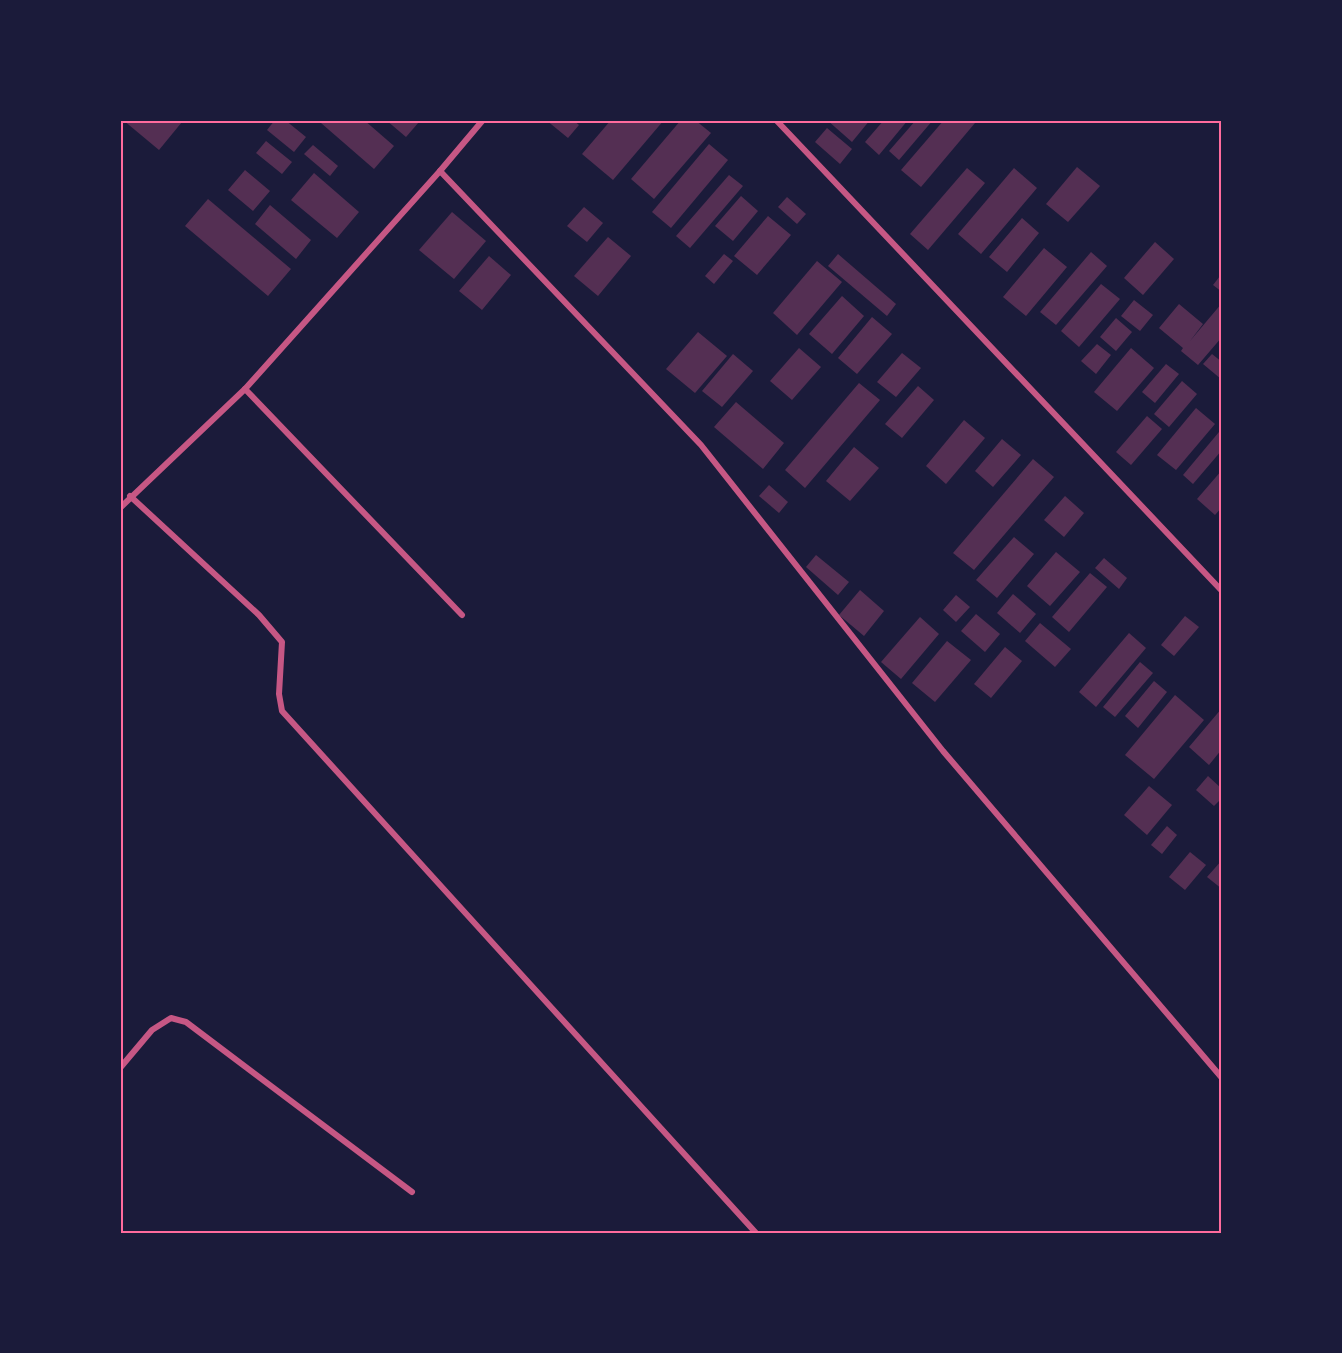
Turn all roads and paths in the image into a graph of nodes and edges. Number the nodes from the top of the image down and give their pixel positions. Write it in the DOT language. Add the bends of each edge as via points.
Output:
graph roads {
  1 [pos="483,120"];
  2 [pos="776,120"];
  3 [pos="440,171"];
  4 [pos="246,389"];
  5 [pos="130,496"];
  6 [pos="120,508"];
  7 [pos="1222,591"];
  8 [pos="462,615"];
  9 [pos="120,1068"];
  10 [pos="1222,1078"];
  11 [pos="412,1192"];
  12 [pos="756,1233"];
  1 -- 3 [label="street"];
  2 -- 7 [label="street"];
  3 -- 4 [label="street"];
  3 -- 10 [label="street" via="702,445 943,751"];
  4 -- 5 [label="street"];
  4 -- 8 [label="street"];
  5 -- 6 [label="street"];
  5 -- 12 [label="street" via="279,636 283,648 279,694 282,711"];
  9 -- 11 [label="street" via="152,1030 171,1018 186,1022"];
}
